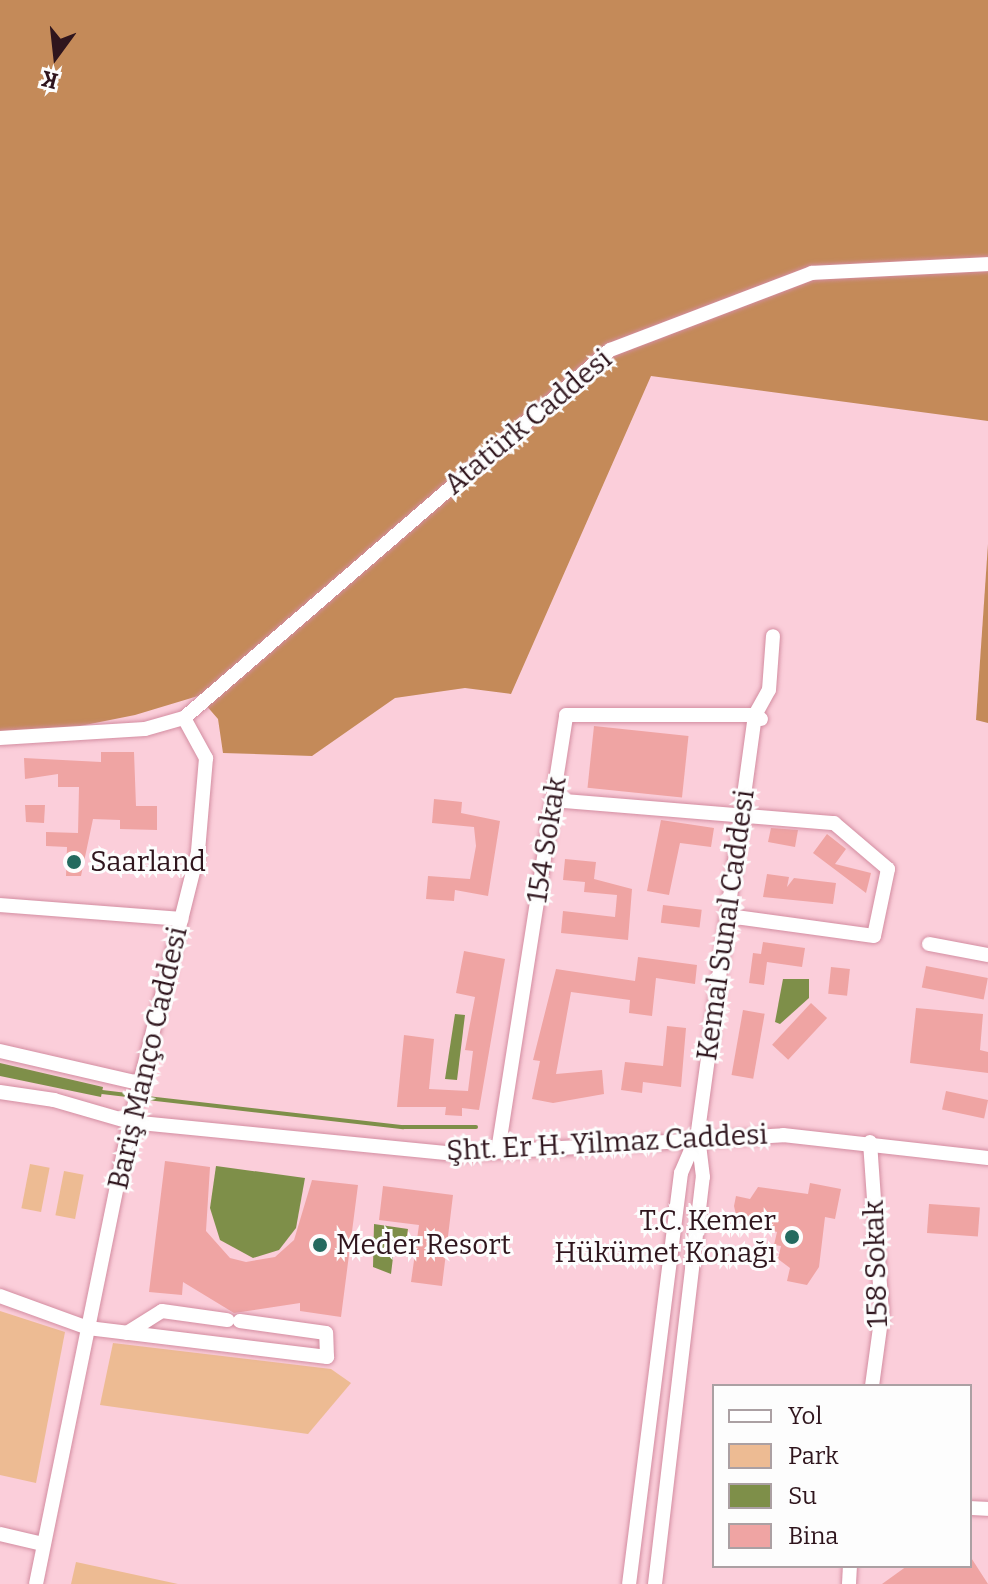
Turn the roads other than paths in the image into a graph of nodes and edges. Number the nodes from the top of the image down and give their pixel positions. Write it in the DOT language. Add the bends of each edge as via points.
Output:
graph roads {
  1 [pos="988,264"];
  2 [pos="773,636"];
  3 [pos="758,717"];
  4 [pos="184,718"];
  5 [pos="0,738"];
  6 [pos="553,800"];
  7 [pos="742,812"];
  8 [pos="0,905"];
  9 [pos="728,916"];
  10 [pos="181,919"];
  11 [pos="929,944"];
  12 [pos="988,955"];
  13 [pos="0,1051"];
  14 [pos="139,1083"];
  15 [pos="0,1092"];
  16 [pos="130,1122"];
  17 [pos="697,1136"];
  18 [pos="870,1142"];
  19 [pos="498,1151"];
  20 [pos="988,1158"];
  21 [pos="672,1246"];
  22 [pos="694,1250"];
  23 [pos="0,1296"];
  24 [pos="88,1328"];
  25 [pos="127,1333"];
  26 [pos="872,1384"];
  27 [pos="0,1534"];
  28 [pos="43,1544"];
  29 [pos="36,1584"];
  30 [pos="629,1584"];
  31 [pos="655,1584"];
  1 -- 4 [label="street, Atatürk Caddesi" via="812,273 610,350"];
  2 -- 3 [label="street, Kemal Sunal Caddesi" via="769,690"];
  3 -- 6 [label="street, 154 Sokak" via="566,715"];
  3 -- 7 [label="street, Kemal Sunal Caddesi"];
  4 -- 5 [label="street" via="145,729"];
  4 -- 10 [label="street, Bariş Manço Caddesi" via="206,758 198,852"];
  6 -- 7 [label="street"];
  6 -- 19 [label="street, 154 Sokak"];
  7 -- 9 [label="street, Kemal Sunal Caddesi"];
  7 -- 9 [label="street" via="834,823 888,869 874,936"];
  8 -- 10 [label="street"];
  9 -- 17 [label="street, Kemal Sunal Caddesi"];
  10 -- 14 [label="street, Bariş Manço Caddesi"];
  11 -- 12 [label="street"];
  13 -- 14 [label="street"];
  14 -- 16 [label="street, Bariş Manço Caddesi"];
  15 -- 16 [label="street, Şht. Er H. Yilmaz Caddesi" via="54,1100"];
  16 -- 19 [label="street, Şht. Er H. Yilmaz Caddesi" via="458,1154"];
  16 -- 24 [label="street, Bariş Manço Caddesi"];
  17 -- 18 [label="street, Şht. Er H. Yilmaz Caddesi"];
  17 -- 19 [label="street, Şht. Er H. Yilmaz Caddesi"];
  17 -- 21 [label="street, Kemal Sunal Caddesi" via="681,1173"];
  17 -- 22 [label="street, Kemal Sunal Caddesi" via="703,1177"];
  18 -- 20 [label="street, Şht. Er H. Yilmaz Caddesi"];
  18 -- 26 [label="street, 158 Sokak" via="882,1313"];
  21 -- 22 [label="street"];
  21 -- 30 [label="street, Kemal Sunal Caddesi"];
  22 -- 31 [label="street, Kemal Sunal Caddesi"];
  23 -- 24 [label="street"];
  24 -- 25 [label="street"];
  24 -- 28 [label="street, Bariş Manço Caddesi"];
  25 -- 25 [label="street" via="327,1357 326,1333 162,1311"];
  27 -- 28 [label="street"];
  28 -- 29 [label="street, Bariş Manço Caddesi"];
}
